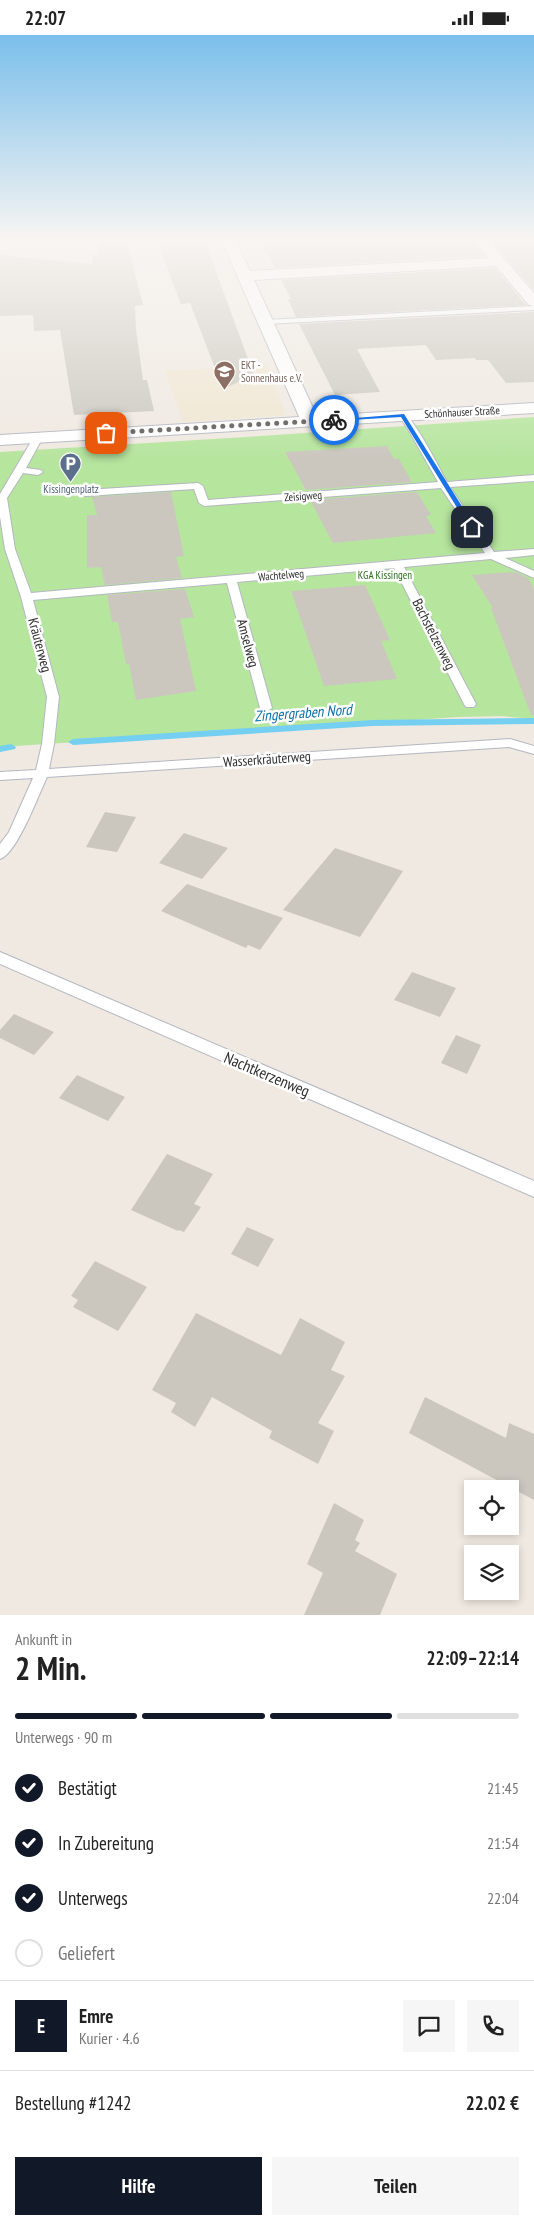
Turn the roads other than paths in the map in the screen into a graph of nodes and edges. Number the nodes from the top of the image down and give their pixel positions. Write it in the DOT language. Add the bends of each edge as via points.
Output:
graph roads {
  1 [pos="261,313"];
  2 [pos="431,313"];
  3 [pos="265,322"];
  4 [pos="534,407"];
  5 [pos="402,415"];
  6 [pos="310,421"];
  7 [pos="38,437"];
  8 [pos="0,440"];
  9 [pos="20,470"];
  10 [pos="38,472"];
  11 [pos="534,478"];
  12 [pos="444,485"];
  13 [pos="85,493"];
  14 [pos="534,552"];
  15 [pos="491,555"];
  16 [pos="398,565"];
  17 [pos="534,575"];
  18 [pos="231,579"];
  19 [pos="27,597"];
  20 [pos="470,704"];
  21 [pos="266,708"];
  22 [pos="534,750"];
  23 [pos="42,773"];
  24 [pos="0,776"];
  25 [pos="0,854"];
  26 [pos="0,958"];
  27 [pos="534,1189"];
  1 -- 3 [label="street"];
  2 -- 3 [label="lane"];
  3 -- 6 [label="street"];
  4 -- 5 [label="street, Schönhauser Straße"];
  5 -- 6 [label="street, Schönhauser Straße"];
  5 -- 12 [label="lane"];
  6 -- 7 [label="street, Schönhauser Straße"];
  7 -- 8 [label="street, Schönhauser Straße"];
  7 -- 9 [label="lane, Kräuterweg"];
  9 -- 10 [label="lane"];
  9 -- 19 [label="lane, Kräuterweg" via="2,498 10,549"];
  11 -- 12 [label="lane, Zeisigweg"];
  12 -- 13 [label="lane, Zeisigweg" via="204,503 198,486"];
  12 -- 15 [label="lane"];
  14 -- 15 [label="lane, Wachtelweg"];
  15 -- 16 [label="lane, Wachtelweg"];
  15 -- 17 [label="lane"];
  16 -- 18 [label="lane, Wachtelweg"];
  16 -- 20 [label="lane, Bachstelzenweg"];
  18 -- 19 [label="lane, Wachtelweg"];
  18 -- 21 [label="lane, Amselweg"];
  19 -- 23 [label="lane, Kräuterweg" via="53,697"];
  22 -- 23 [label="lane, Wasserkräuterweg" via="510,743"];
  23 -- 24 [label="lane, Wasserkräuterweg"];
  23 -- 25 [label="lane, Kräuterweg" via="15,833"];
  26 -- 27 [label="lane, Nachtkerzenweg"];
}
